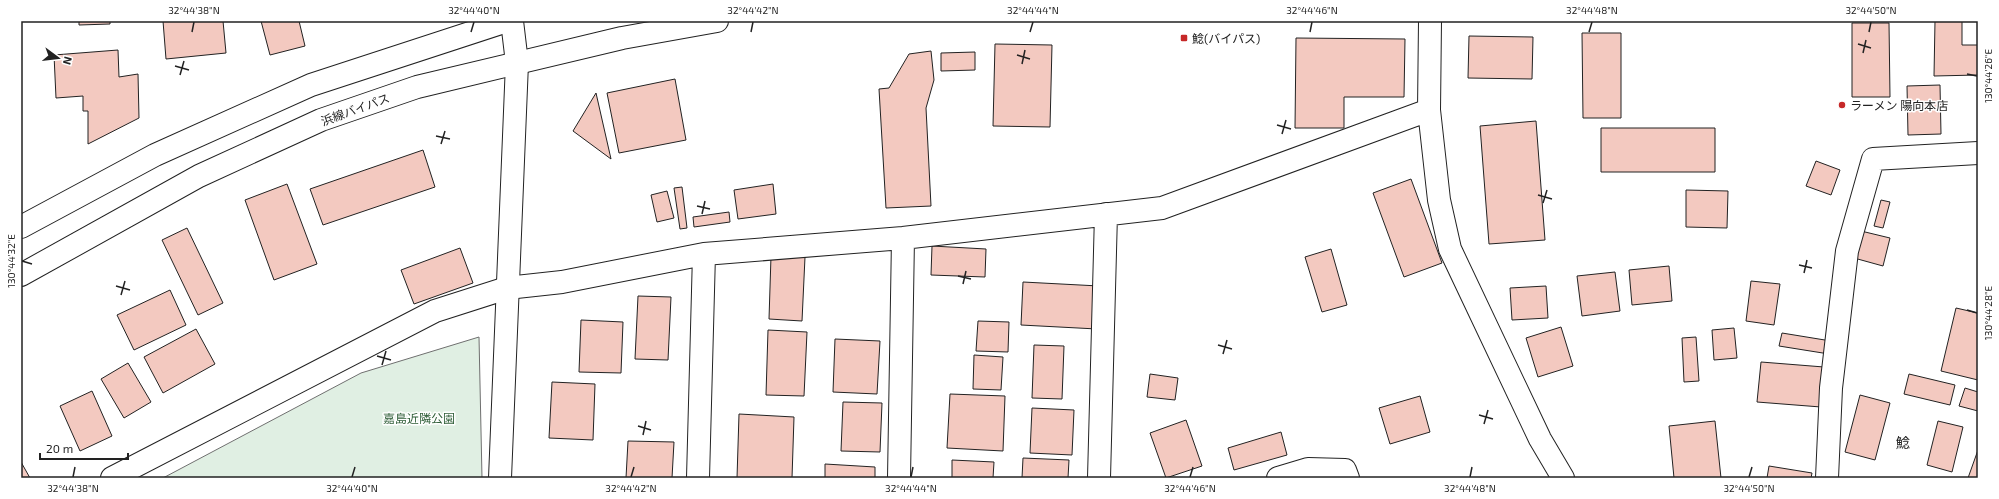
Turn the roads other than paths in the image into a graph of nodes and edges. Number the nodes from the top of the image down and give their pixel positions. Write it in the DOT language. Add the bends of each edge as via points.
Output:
graph roads {
  1 [pos="507,21"];
  2 [pos="512,21"];
  3 [pos="717,21"];
  4 [pos="1430,21"];
  5 [pos="517,63"];
  6 [pos="1429,110"];
  7 [pos="1978,153"];
  8 [pos="1106,214"];
  9 [pos="21,227"];
  10 [pos="903,238"];
  11 [pos="704,254"];
  12 [pos="21,275"];
  13 [pos="506,288"];
  14 [pos="112,478"];
  15 [pos="500,478"];
  16 [pos="698,478"];
  17 [pos="899,478"];
  18 [pos="1099,478"];
  19 [pos="1278,478"];
  20 [pos="1348,478"];
  21 [pos="1563,478"];
  22 [pos="1827,478"];
  1 -- 9 [label="main road" via="311,85 155,155"];
  2 -- 5 [label="main road"];
  3 -- 5 [label="main road, 浜線バイパス" via="622,38"];
  4 -- 6 [label="main road"];
  5 -- 12 [label="main road, 浜線バイパス" via="416,87 321,120 199,176"];
  5 -- 13 [label="main road"];
  6 -- 8 [label="main road" via="1162,208"];
  6 -- 21 [label="main road" via="1439,200 1450,249 1540,439"];
  7 -- 22 [label="main road" via="1873,159 1847,251 1831,388"];
  8 -- 10 [label="main road"];
  8 -- 18 [label="main road"];
  10 -- 11 [label="main road"];
  10 -- 17 [label="main road"];
  11 -- 13 [label="main road" via="562,282"];
  11 -- 16 [label="main road"];
  13 -- 14 [label="main road" via="435,311"];
  13 -- 15 [label="main road"];
  19 -- 20 [label="main road" via="1308,469 1345,470"];
}
